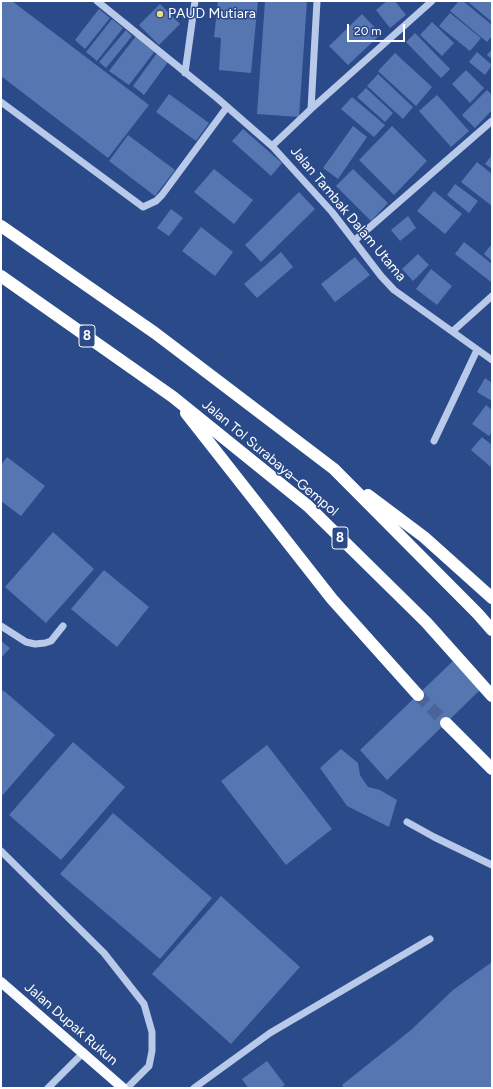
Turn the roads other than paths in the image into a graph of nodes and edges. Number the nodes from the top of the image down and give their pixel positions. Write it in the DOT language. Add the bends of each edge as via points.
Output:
graph roads {
  1 [pos="97,1"];
  2 [pos="195,1"];
  3 [pos="317,1"];
  4 [pos="432,1"];
  5 [pos="185,73"];
  6 [pos="1,102"];
  7 [pos="227,107"];
  8 [pos="312,109"];
  9 [pos="492,121"];
  10 [pos="272,146"];
  11 [pos="1,226"];
  12 [pos="354,241"];
  13 [pos="1,276"];
  14 [pos="492,296"];
  15 [pos="453,331"];
  16 [pos="477,350"];
  17 [pos="492,360"];
  18 [pos="173,397"];
  19 [pos="434,441"];
  20 [pos="334,468"];
  21 [pos="492,598"];
  22 [pos="1,626"];
  23 [pos="63,626"];
  24 [pos="492,630"];
  25 [pos="418,695"];
  26 [pos="492,696"];
  27 [pos="446,723"];
  28 [pos="492,769"];
  29 [pos="407,822"];
  30 [pos="1,851"];
  31 [pos="492,865"];
  32 [pos="430,939"];
  33 [pos="1,982"];
  34 [pos="84,1052"];
  35 [pos="48,1088"];
  36 [pos="123,1088"];
  37 [pos="127,1088"];
  38 [pos="194,1088"];
  1 -- 5 [label="street, Jalan Tambak Dalam Utama"];
  2 -- 5 [label="street"];
  3 -- 8 [label="street"];
  4 -- 8 [label="street"];
  5 -- 7 [label="street, Jalan Tambak Dalam Utama"];
  6 -- 7 [label="street" via="143,207 162,195"];
  7 -- 10 [label="street, Jalan Tambak Dalam Utama"];
  8 -- 10 [label="street"];
  9 -- 12 [label="street"];
  10 -- 12 [label="street, Jalan Tambak Dalam Utama" via="332,212"];
  11 -- 20 [label="highway, Jalan Tol Surabaya–Gempol" via="155,334"];
  12 -- 15 [label="street, Jalan Tambak Dalam Utama" via="391,288"];
  13 -- 18 [label="highway, Jalan Tol Surabaya–Gempol / 8"];
  14 -- 15 [label="street"];
  15 -- 16 [label="street, Jalan Tambak Dalam Utama"];
  16 -- 17 [label="street, Jalan Tambak Dalam Utama"];
  16 -- 19 [label="street"];
  18 -- 25 [label="highway" via="332,600"];
  18 -- 26 [label="highway, Jalan Tol Surabaya–Gempol / 8" via="308,506 426,622"];
  20 -- 21 [label="highway" via="424,537"];
  20 -- 24 [label="highway, Jalan Tol Surabaya–Gempol"];
  22 -- 23 [label="street" via="26,642 45,644 51,641"];
  27 -- 28 [label="highway"];
  29 -- 31 [label="street"];
  30 -- 37 [label="street" via="104,953 144,1004 152,1032 149,1066"];
  32 -- 38 [label="street" via="270,1033"];
  33 -- 34 [label="main road, Jalan Dupak Rukun"];
  34 -- 35 [label="street"];
  34 -- 36 [label="main road, Jalan Dupak Rukun"];
}
